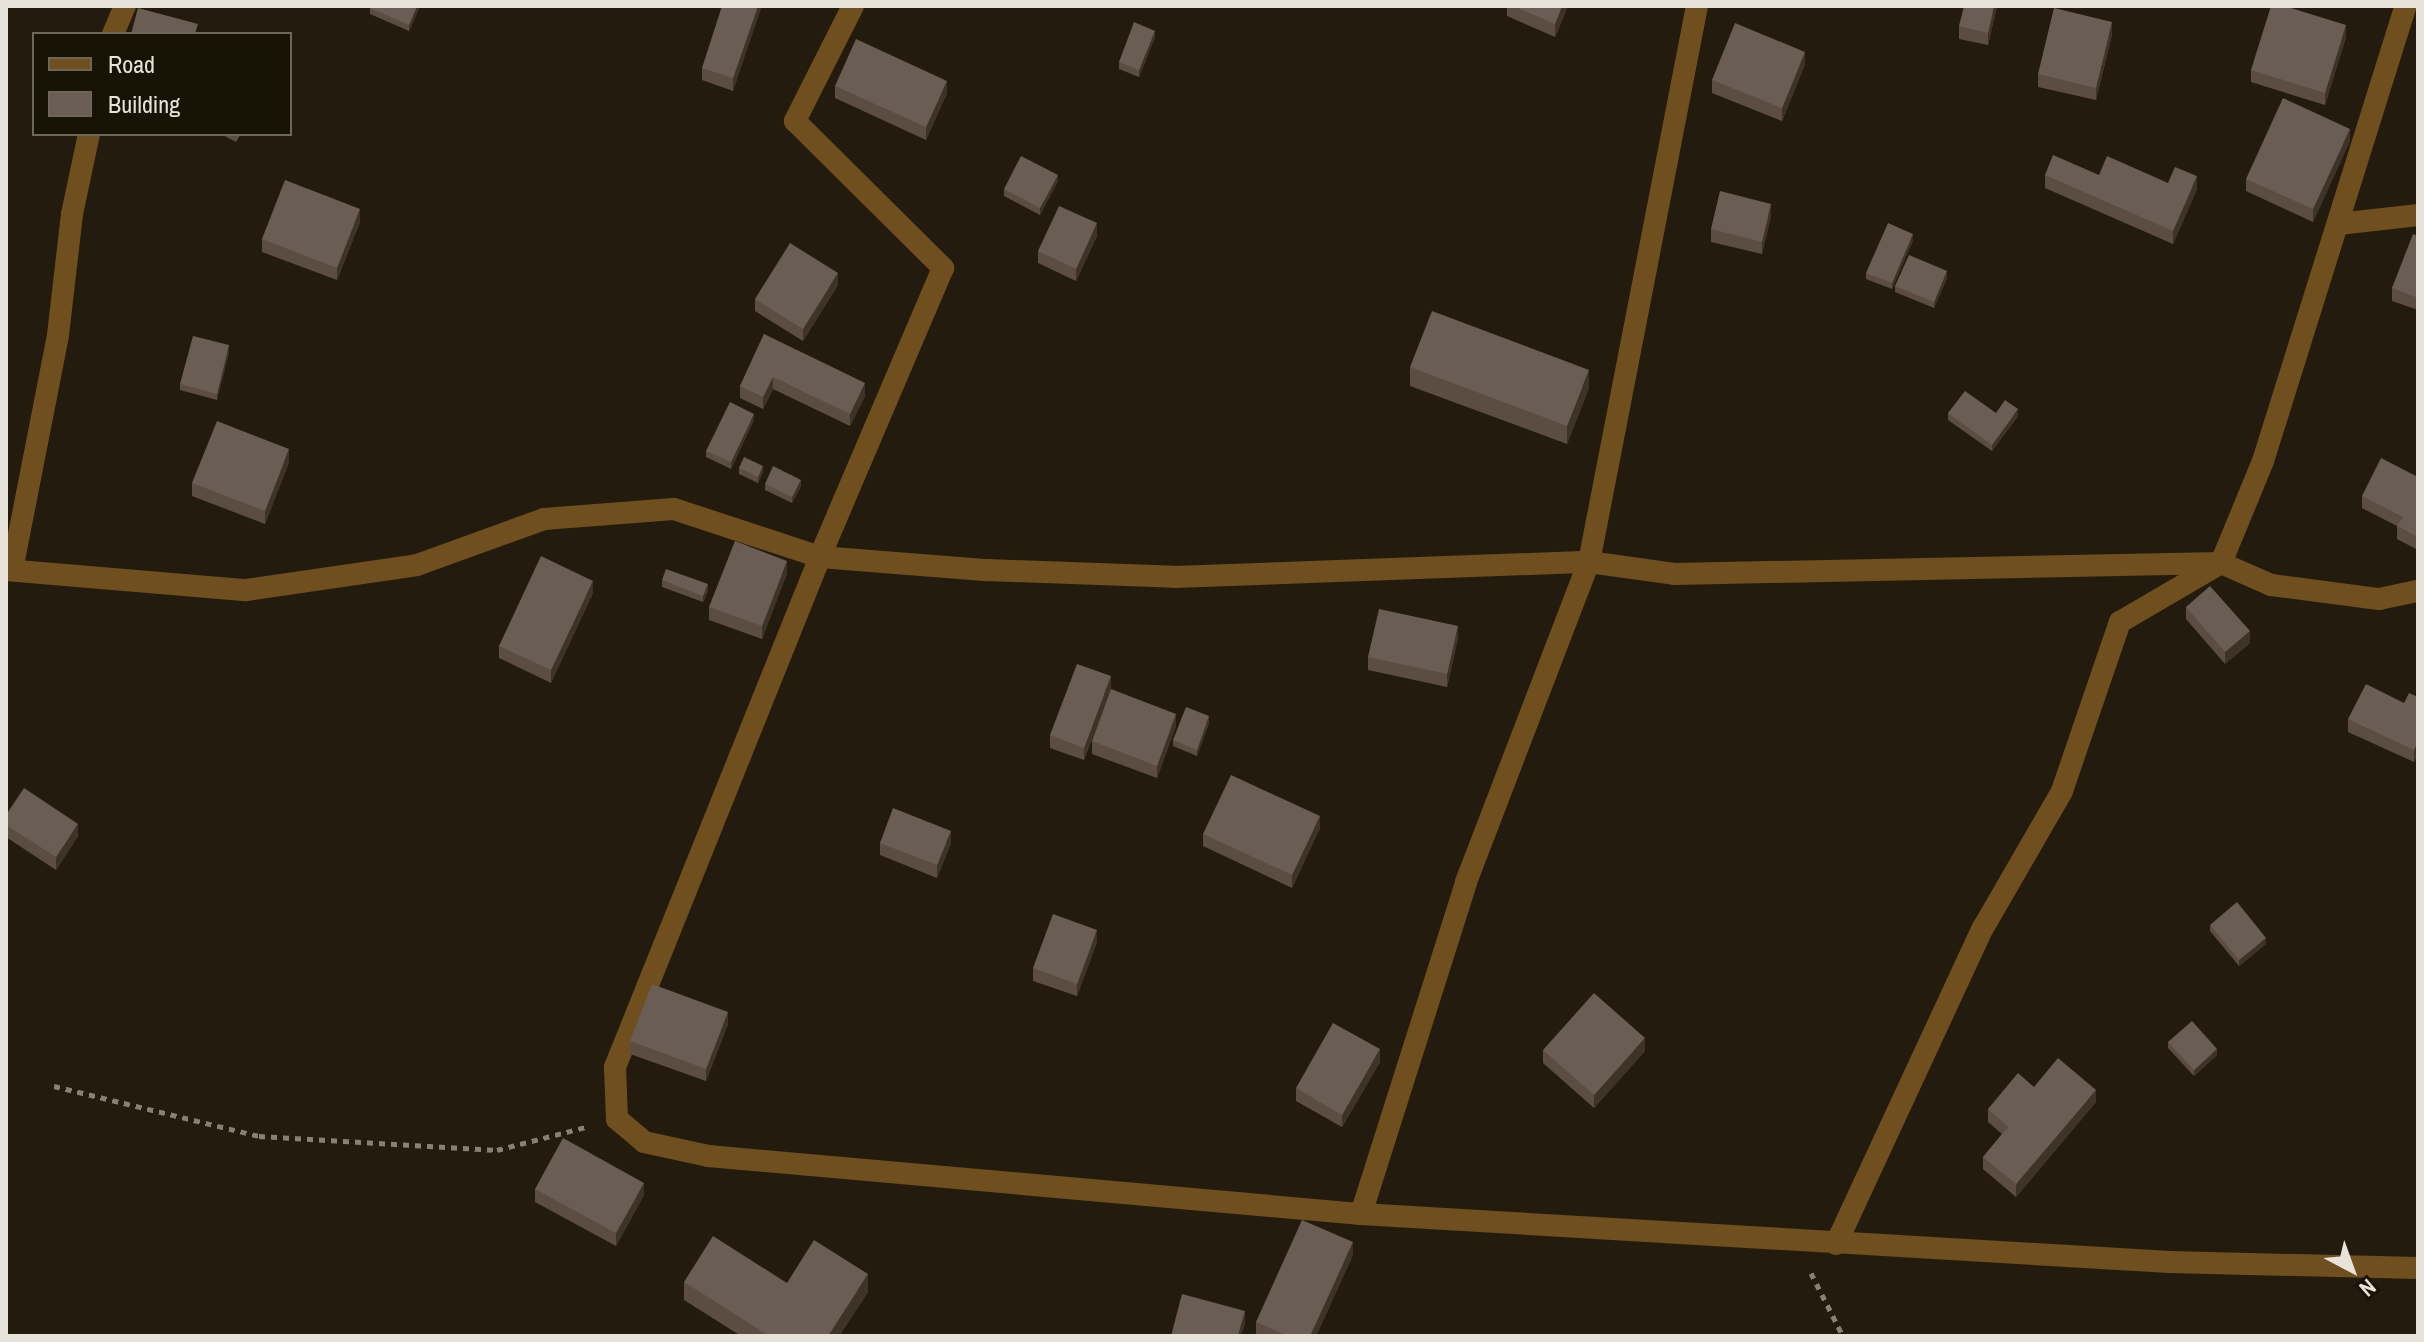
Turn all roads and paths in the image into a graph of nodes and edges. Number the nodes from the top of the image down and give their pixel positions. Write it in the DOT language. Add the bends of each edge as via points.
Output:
graph roads {
  1 [pos="125,6"];
  2 [pos="853,6"];
  3 [pos="1697,6"];
  4 [pos="2406,6"];
  5 [pos="114,32"];
  6 [pos="89,136"];
  7 [pos="2418,215"];
  8 [pos="2338,224"];
  9 [pos="820,557"];
  10 [pos="1589,562"];
  11 [pos="2221,563"];
  12 [pos="9,570"];
  13 [pos="2418,591"];
  14 [pos="54,1086"];
  15 [pos="617,1119"];
  16 [pos="1361,1214"];
  17 [pos="1795,1243"];
  18 [pos="1836,1244"];
  19 [pos="2418,1268"];
  20 [pos="1843,1336"];
  1 -- 5 [label="street"];
  2 -- 9 [label="street" via="795,121 943,268"];
  3 -- 10 [label="street"];
  4 -- 8 [label="street"];
  6 -- 12 [label="street" via="72,214 58,335"];
  7 -- 8 [label="street"];
  8 -- 11 [label="street" via="2263,461"];
  9 -- 10 [label="street" via="1174,577"];
  9 -- 12 [label="street" via="674,509 544,519 417,565 246,590"];
  9 -- 15 [label="street" via="615,1067"];
  10 -- 11 [label="street" via="1674,574"];
  10 -- 16 [label="street" via="1466,882"];
  11 -- 13 [label="street" via="2271,585 2379,599"];
  11 -- 18 [label="street" via="2120,622 2062,791 1983,928"];
  14 -- 15 [label="path" via="259,1136 497,1150"];
  15 -- 16 [label="street" via="644,1142 708,1156"];
  16 -- 17 [label="street"];
  17 -- 18 [label="street"];
  17 -- 20 [label="path"];
  18 -- 19 [label="street" via="2170,1262"];
}
